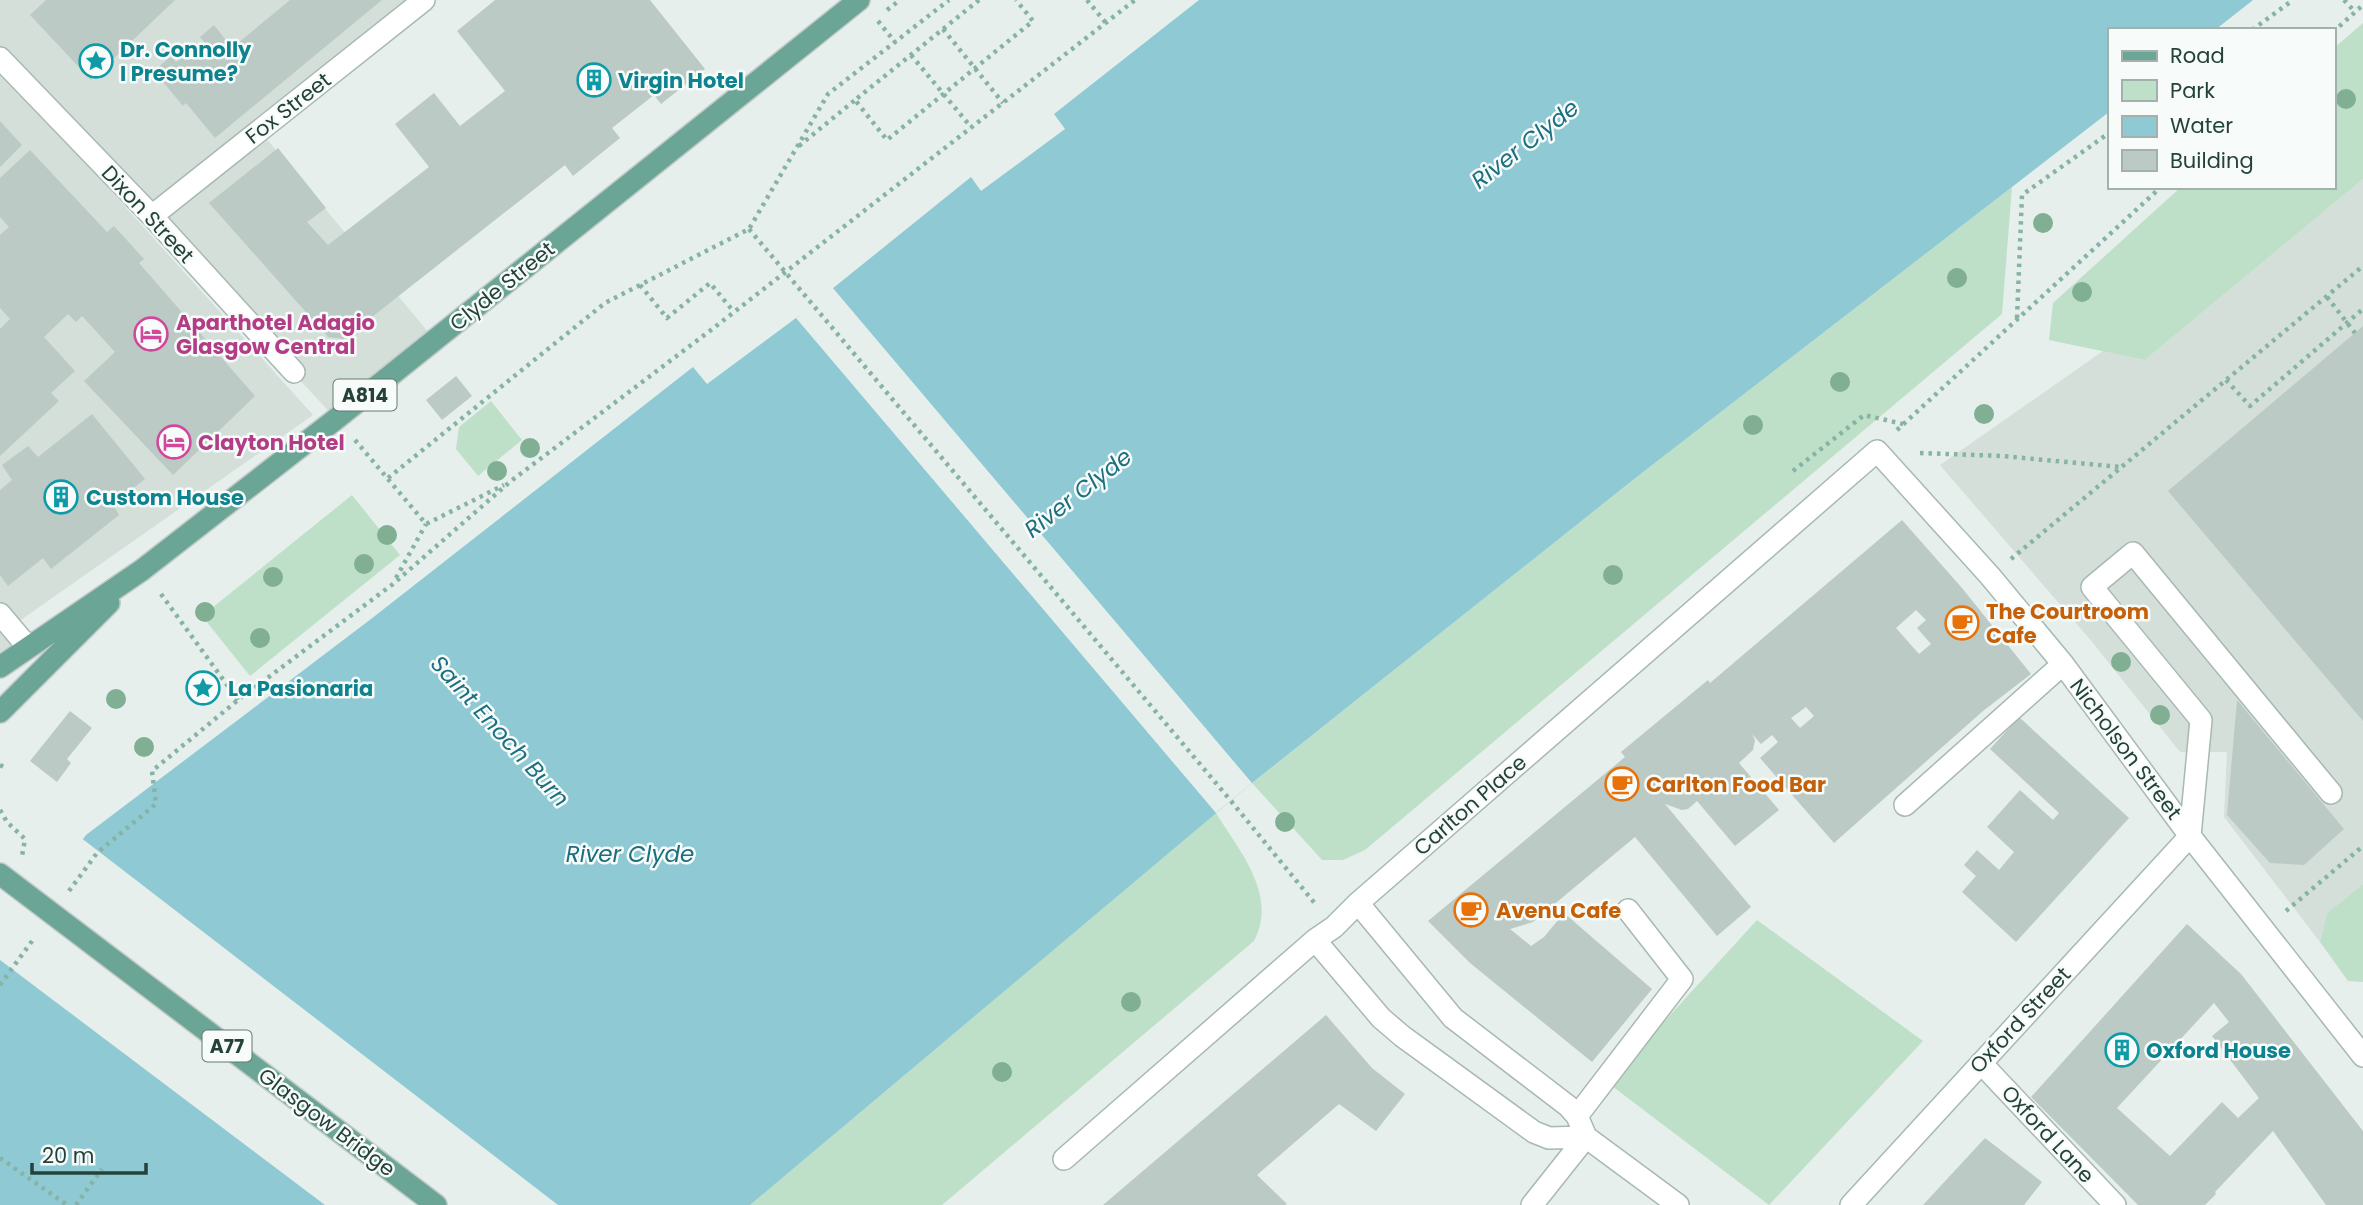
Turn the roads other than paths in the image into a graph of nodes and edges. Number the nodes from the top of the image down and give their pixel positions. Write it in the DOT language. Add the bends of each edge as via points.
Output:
graph roads {
  1 [pos="425,0"];
  2 [pos="859,0"];
  3 [pos="0,58"];
  4 [pos="152,216"];
  5 [pos="294,372"];
  6 [pos="1878,451"];
  7 [pos="142,570"];
  8 [pos="0,614"];
  9 [pos="27,646"];
  10 [pos="2063,664"];
  11 [pos="0,667"];
  12 [pos="0,712"];
  13 [pos="2331,793"];
  14 [pos="1905,805"];
  15 [pos="2190,835"];
  16 [pos="0,874"];
  17 [pos="1358,902"];
  18 [pos="1628,910"];
  19 [pos="1315,940"];
  20 [pos="2360,1047"];
  21 [pos="1981,1063"];
  22 [pos="1577,1116"];
  23 [pos="1586,1137"];
  24 [pos="1064,1158"];
  25 [pos="436,1205"];
  26 [pos="1532,1205"];
  27 [pos="1678,1205"];
  28 [pos="1851,1205"];
  29 [pos="2115,1205"];
  1 -- 4 [label="street, Fox Street"];
  2 -- 7 [label="main road, Clyde Street / A814"];
  3 -- 4 [label="street, Dixon Street"];
  4 -- 5 [label="street, Dixon Street"];
  6 -- 10 [label="street, Nicholson Street"];
  6 -- 17 [label="street, Carlton Place"];
  7 -- 9 [label="main road, Clyde Street"];
  7 -- 12 [label="main road, Clyde Street / A814"];
  8 -- 9 [label="street"];
  9 -- 11 [label="main road, Clyde Street"];
  10 -- 14 [label="street"];
  10 -- 15 [label="street, Nicholson Street"];
  13 -- 15 [label="street" via="2133,554 2092,587 2201,720"];
  15 -- 20 [label="street, Nicholson Street"];
  15 -- 21 [label="street, Oxford Street"];
  16 -- 25 [label="main road, Glasgow Bridge / A77"];
  17 -- 19 [label="street, Carlton Place"];
  17 -- 22 [label="street" via="1453,1018"];
  18 -- 22 [label="street" via="1682,979"];
  19 -- 23 [label="street" via="1381,1018 1534,1132 1549,1138"];
  19 -- 24 [label="street, Carlton Place"];
  21 -- 28 [label="street, Oxford Street"];
  21 -- 29 [label="street, Oxford Lane"];
  22 -- 23 [label="street"];
  23 -- 26 [label="street"];
  23 -- 27 [label="street"];
}
